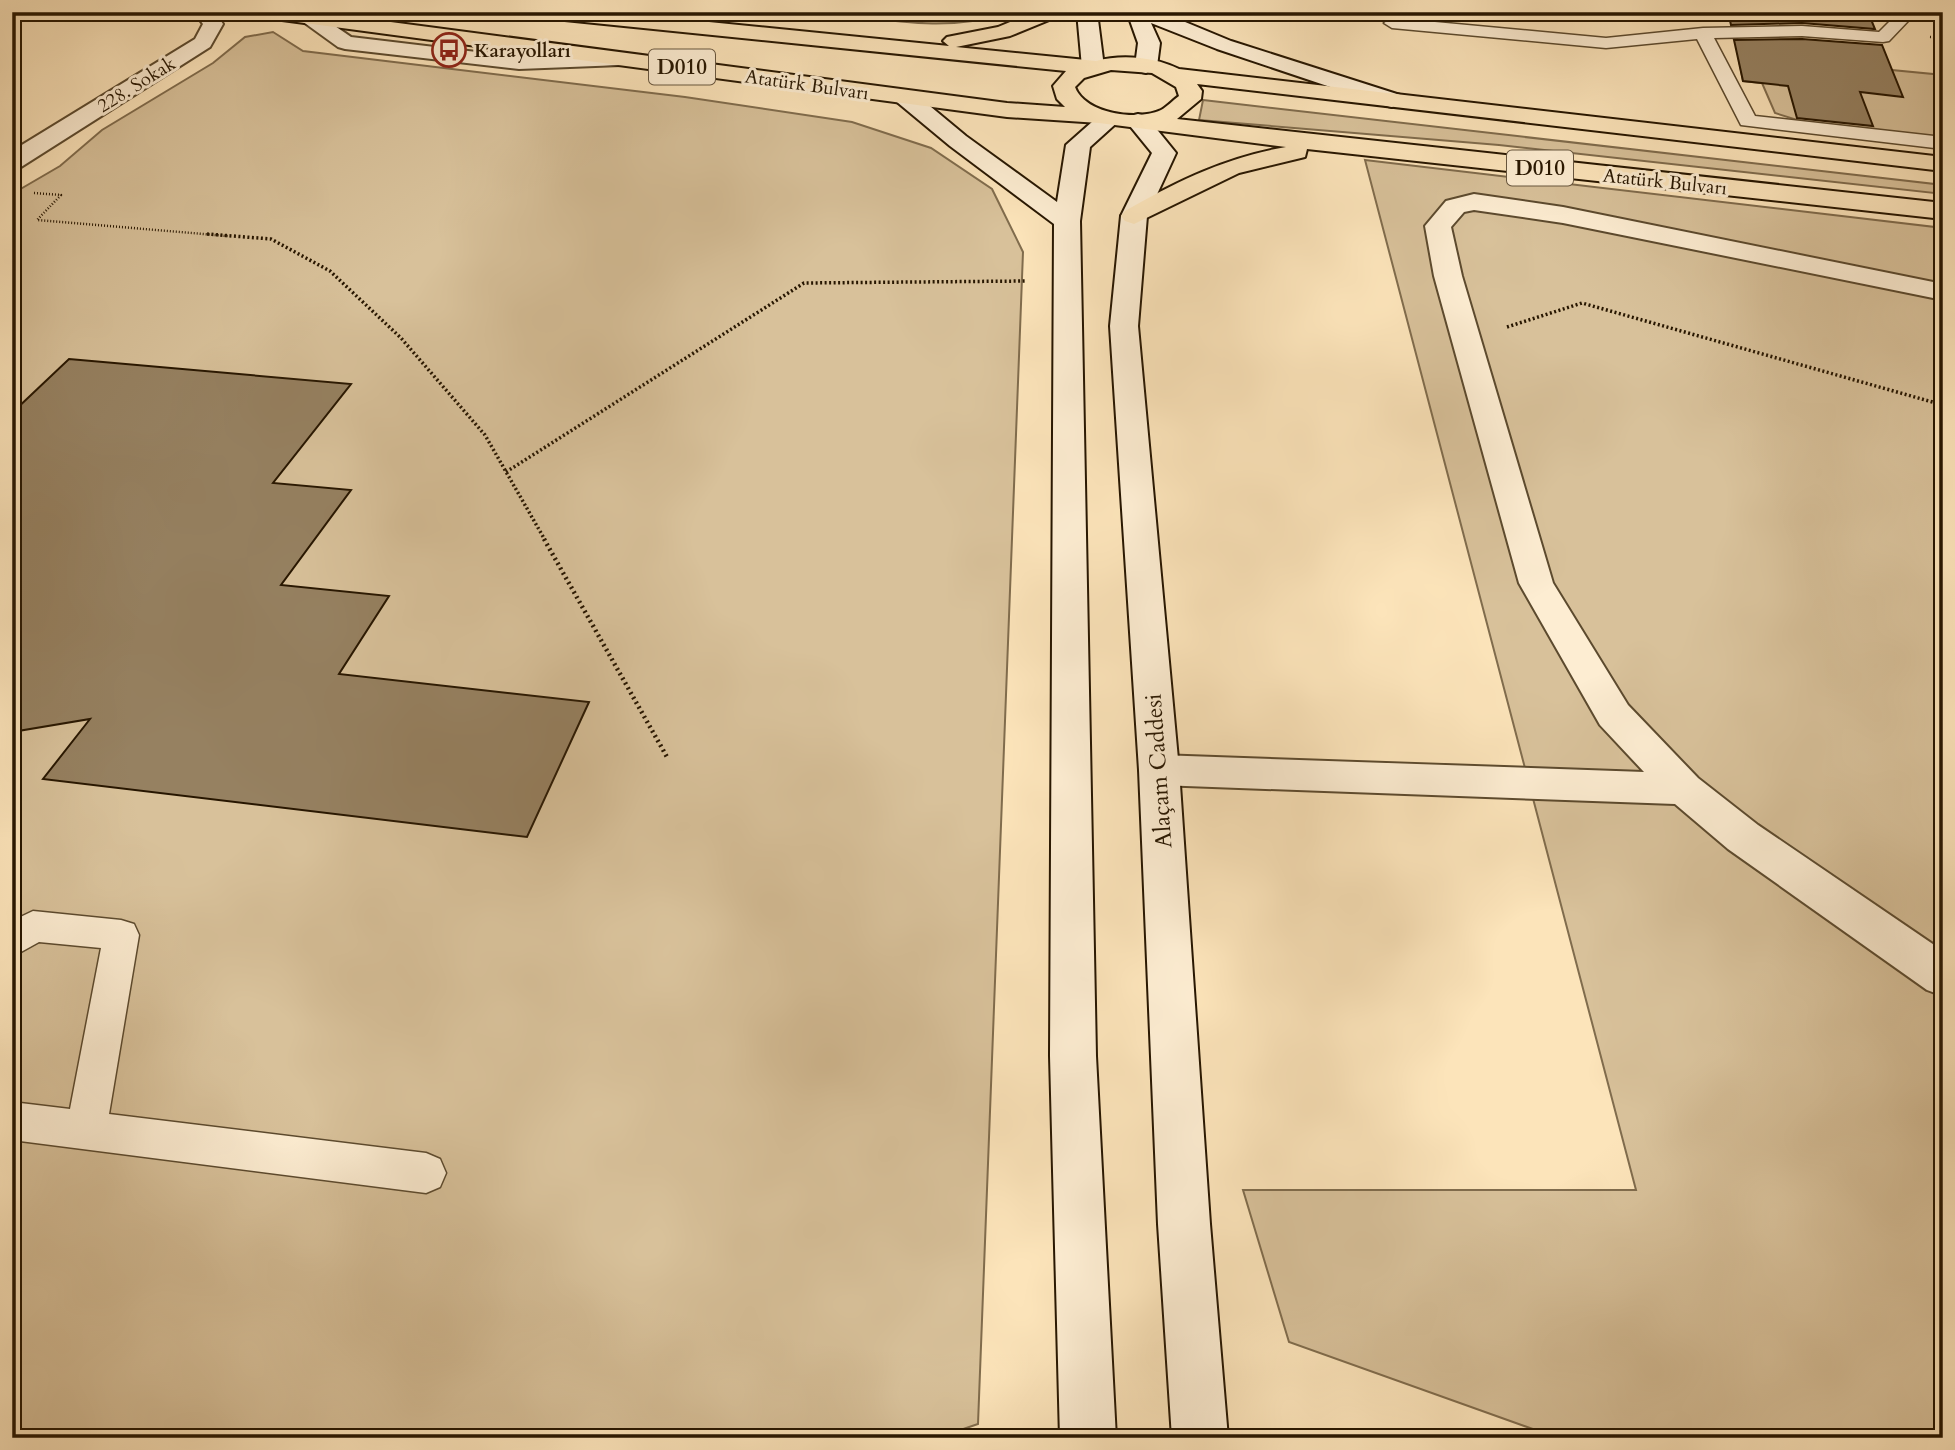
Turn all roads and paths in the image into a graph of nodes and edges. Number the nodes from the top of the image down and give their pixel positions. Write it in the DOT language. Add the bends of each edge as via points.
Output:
graph roads {
  1 [pos="204,12"];
  2 [pos="267,12"];
  3 [pos="545,12"];
  4 [pos="1052,12"];
  5 [pos="1087,12"];
  6 [pos="1136,12"];
  7 [pos="1143,12"];
  8 [pos="1896,12"];
  9 [pos="1392,23"];
  10 [pos="1703,33"];
  11 [pos="908,50"];
  12 [pos="1146,65"];
  13 [pos="1093,67"];
  14 [pos="1177,75"];
  15 [pos="905,97"];
  16 [pos="1392,100"];
  17 [pos="1115,118"];
  18 [pos="1943,143"];
  19 [pos="39,144"];
  20 [pos="1338,146"];
  21 [pos="12,162"];
  22 [pos="1943,164"];
  23 [pos="18,183"];
  24 [pos="1943,211"];
  25 [pos="1135,216"];
  26 [pos="1067,221"];
  27 [pos="1068,281"];
  28 [pos="1943,292"];
  29 [pos="1466,340"];
  30 [pos="1943,405"];
  31 [pos="506,472"];
  32 [pos="667,757"];
  33 [pos="1159,770"];
  34 [pos="1684,789"];
  35 [pos="12,942"];
  36 [pos="1943,976"];
  37 [pos="12,1121"];
  38 [pos="86,1130"];
  39 [pos="426,1173"];
  40 [pos="1088,1438"];
  41 [pos="1200,1438"];
  1 -- 19 [label="main road, 228. Sokak" via="213,24 203,43"];
  2 -- 15 [label="highway, Atatürk Bulvarı / D010"];
  3 -- 11 [label="highway, Atatürk Bulvarı / D010"];
  4 -- 11 [label="highway" via="1003,33"];
  5 -- 13 [label="main road"];
  6 -- 12 [label="main road" via="1149,43"];
  7 -- 16 [label="main road" via="1224,45"];
  8 -- 10 [label="lane" via="1901,20 1884,37 1802,31"];
  9 -- 10 [label="lane" via="1606,43"];
  10 -- 18 [label="lane" via="1748,121"];
  11 -- 13 [label="highway, Atatürk Bulvarı / D010"];
  12 -- 13 [label="highway, D010"];
  12 -- 14 [label="highway, D010"];
  13 -- 17 [label="highway, D010" via="1069,78 1064,95 1070,103"];
  14 -- 16 [label="highway, D010"];
  14 -- 17 [label="highway, D010" via="1191,91 1184,107 1172,113"];
  15 -- 17 [label="highway, Atatürk Bulvarı / D010"];
  15 -- 26 [label="main road"];
  16 -- 22 [label="highway, D010"];
  17 -- 20 [label="highway, Atatürk Bulvarı / D010"];
  17 -- 25 [label="main road, Alaçam Caddesi" via="1164,153"];
  17 -- 26 [label="main road" via="1078,145"];
  19 -- 21 [label="main road, 228. Sokak"];
  19 -- 23 [label="main road, 228. Sokak"];
  20 -- 24 [label="highway, Atatürk Bulvarı / D010"];
  20 -- 25 [label="highway" via="1251,159 1206,175"];
  23 -- 31 [label="path" via="61,195 37,220 271,240 330,271 401,338 485,435"];
  25 -- 33 [label="main road, Alaçam Caddesi" via="1125,326"];
  26 -- 27 [label="main road"];
  27 -- 31 [label="path" via="804,284"];
  27 -- 40 [label="main road" via="1073,1056"];
  28 -- 29 [label="main road" via="1563,215 1474,202 1455,206 1438,226"];
  29 -- 30 [label="path" via="1582,303"];
  29 -- 34 [label="main road" via="1536,583 1614,715"];
  31 -- 32 [label="path"];
  33 -- 34 [label="main road"];
  33 -- 41 [label="main road, Alaçam Caddesi"];
  34 -- 36 [label="main road" via="1743,838"];
  35 -- 38 [label="lane" via="33,926 121,935"];
  37 -- 38 [label="lane"];
  38 -- 39 [label="lane"];
}
